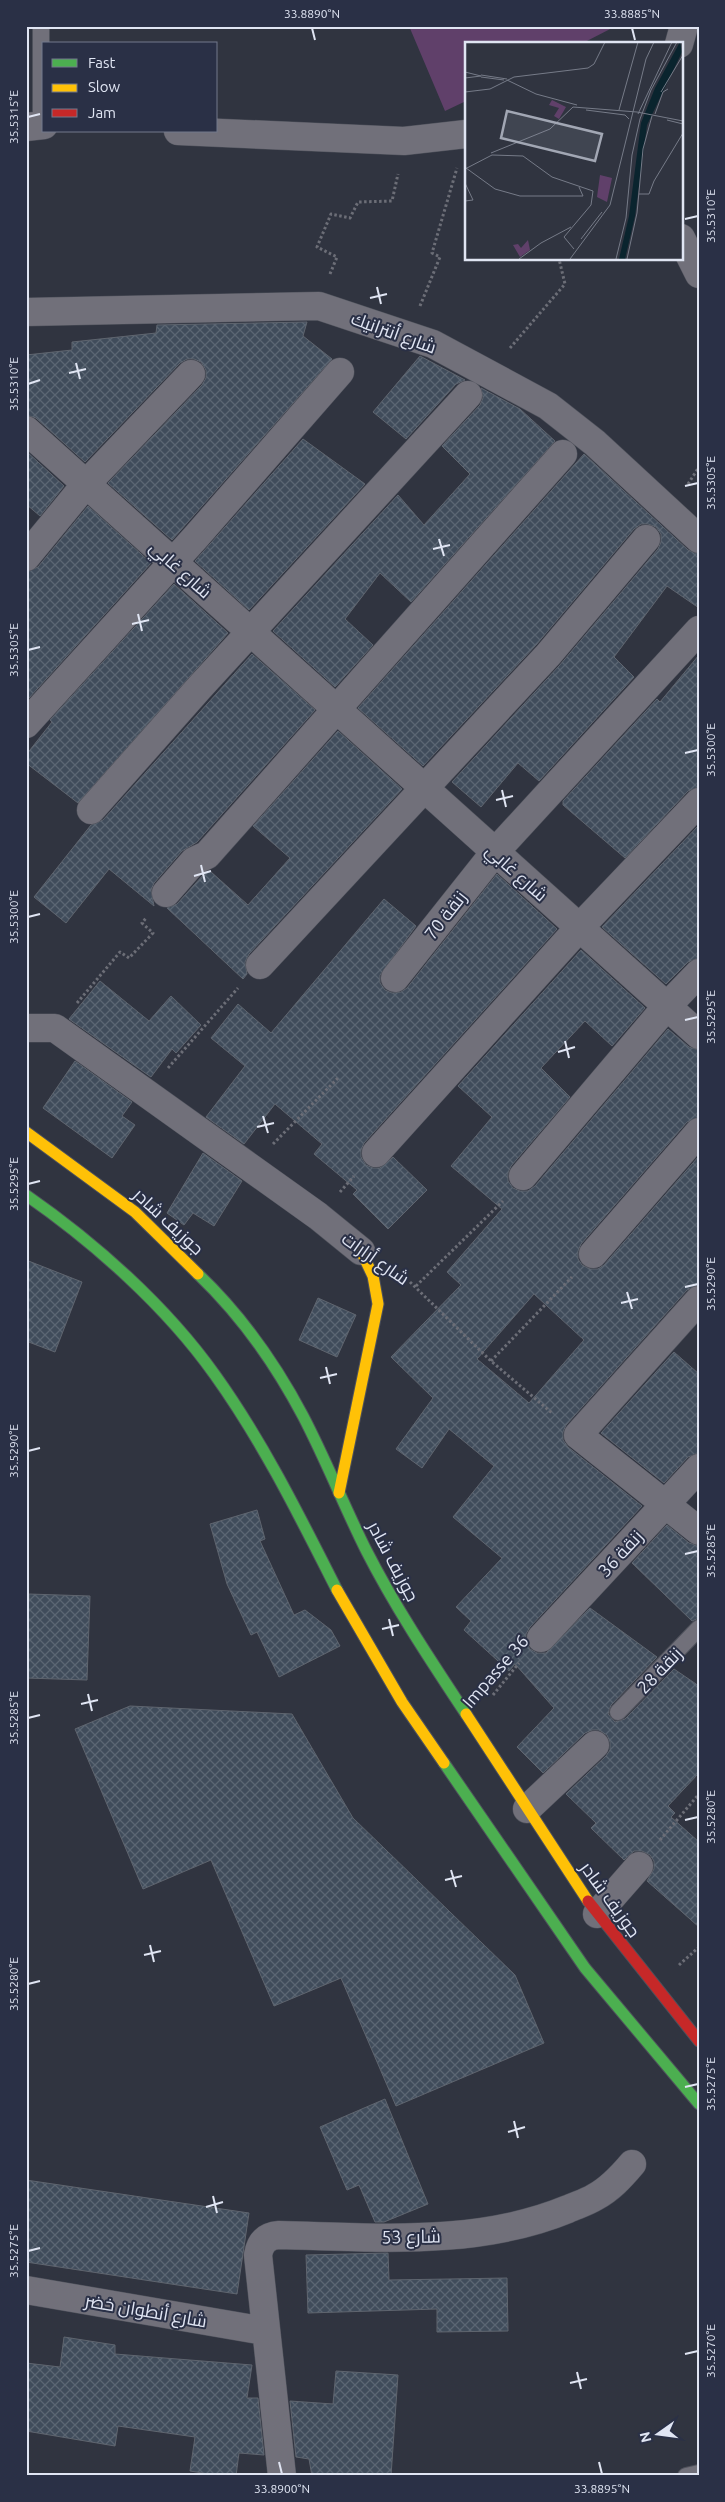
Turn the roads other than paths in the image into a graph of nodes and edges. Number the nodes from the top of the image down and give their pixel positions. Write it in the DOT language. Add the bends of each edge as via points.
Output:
graph roads {
  1 [pos="41,26"];
  2 [pos="684,26"];
  3 [pos="680,42"];
  4 [pos="37,126"];
  5 [pos="201,132"];
  6 [pos="465,134"];
  7 [pos="682,240"];
  8 [pos="699,274"];
  9 [pos="26,312"];
  10 [pos="340,372"];
  11 [pos="190,374"];
  12 [pos="468,395"];
  13 [pos="26,430"];
  14 [pos="563,454"];
  15 [pos="86,484"];
  16 [pos="646,539"];
  17 [pos="699,539"];
  18 [pos="26,557"];
  19 [pos="172,561"];
  20 [pos="699,630"];
  21 [pos="252,633"];
  22 [pos="336,708"];
  23 [pos="26,724"];
  24 [pos="424,786"];
  25 [pos="699,802"];
  26 [pos="91,810"];
  27 [pos="495,852"];
  28 [pos="166,893"];
  29 [pos="579,928"];
  30 [pos="260,965"];
  31 [pos="699,972"];
  32 [pos="395,978"];
  33 [pos="667,1006"];
  34 [pos="26,1028"];
  35 [pos="699,1035"];
  36 [pos="26,1132"];
  37 [pos="699,1132"];
  38 [pos="376,1153"];
  39 [pos="523,1176"];
  40 [pos="26,1195"];
  41 [pos="361,1251"];
  42 [pos="593,1254"];
  43 [pos="699,1300"];
  44 [pos="699,1468"];
  45 [pos="339,1493"];
  46 [pos="667,1504"];
  47 [pos="699,1531"];
  48 [pos="699,1628"];
  49 [pos="541,1638"];
  50 [pos="618,1712"];
  51 [pos="595,1745"];
  52 [pos="526,1809"];
  53 [pos="638,1866"];
  54 [pos="597,1914"];
  55 [pos="699,2041"];
  56 [pos="699,2104"];
  57 [pos="632,2164"];
  58 [pos="26,2290"];
  59 [pos="265,2331"];
  60 [pos="699,2472"];
  61 [pos="282,2476"];
  62 [pos="686,2476"];
  1 -- 4 [label="lane"];
  2 -- 3 [label="street"];
  5 -- 6 [label="street" via="404,141"];
  7 -- 8 [label="street"];
  9 -- 17 [label="street, شارع أنترانيك" via="319,306 433,344 548,406 595,443"];
  10 -- 19 [label="street"];
  11 -- 15 [label="street"];
  12 -- 21 [label="street"];
  13 -- 15 [label="street, شارع غابي"];
  14 -- 22 [label="street" via="424,614"];
  15 -- 18 [label="street"];
  15 -- 19 [label="street, شارع غابي"];
  16 -- 24 [label="street" via="548,655"];
  19 -- 21 [label="street, شارع غابي"];
  19 -- 23 [label="street"];
  20 -- 27 [label="street, زنقة 70"];
  21 -- 22 [label="street, شارع غابي"];
  21 -- 26 [label="street"];
  22 -- 24 [label="street, شارع غابي"];
  22 -- 28 [label="street" via="295,759 207,855 194,861"];
  24 -- 27 [label="street, شارع غابي"];
  24 -- 30 [label="street"];
  25 -- 29 [label="street"];
  27 -- 29 [label="street, شارع غابي"];
  27 -- 32 [label="street, زنقة 70"];
  29 -- 33 [label="street, شارع غابي"];
  29 -- 38 [label="street"];
  31 -- 33 [label="street"];
  33 -- 35 [label="street, شارع غابي"];
  33 -- 39 [label="street"];
  34 -- 41 [label="street, شارع أرارات" via="55,1028 318,1216"];
  36 -- 45 [label="highway, جوزيف شادر" via="135,1212 221,1296 261,1349 302,1416"];
  37 -- 42 [label="street"];
  40 -- 56 [label="highway" via="63,1221 143,1293 182,1333 215,1375 295,1508 344,1605 402,1702 585,1968"];
  41 -- 45 [label="highway" via="373,1270 378,1304"];
  43 -- 46 [label="street" via="578,1435"];
  44 -- 46 [label="street, زنقة 36"];
  45 -- 52 [label="highway, جوزيف شادر" via="367,1551 424,1651"];
  46 -- 47 [label="street"];
  46 -- 49 [label="street, زنقة 36"];
  48 -- 50 [label="lane, زنقة 28"];
  51 -- 52 [label="street"];
  52 -- 54 [label="highway, جوزيف شادر"];
  53 -- 54 [label="street"];
  54 -- 55 [label="highway, جوزيف شادر"];
  57 -- 59 [label="street, شارع 53" via="595,2198 500,2230 398,2238 272,2236 263,2242 258,2255"];
  58 -- 59 [label="street, شارع أنطوان خضر"];
  59 -- 61 [label="street"];
  60 -- 62 [label="lane"];
}
